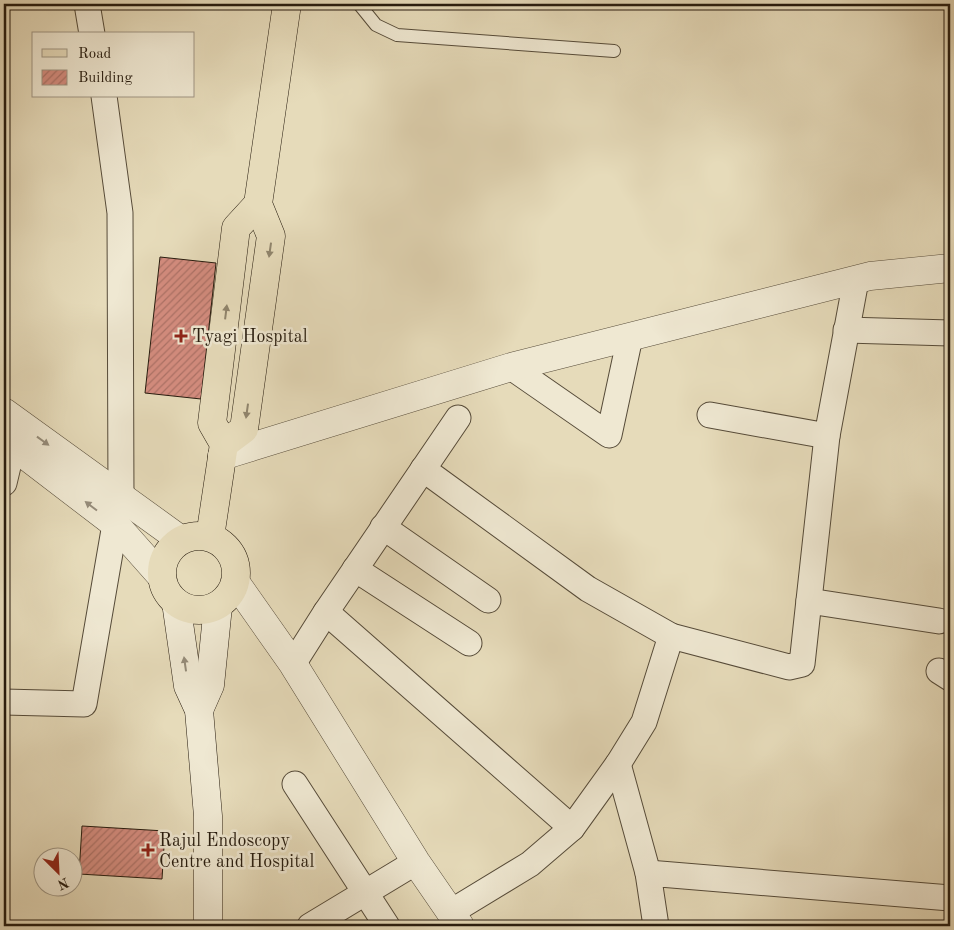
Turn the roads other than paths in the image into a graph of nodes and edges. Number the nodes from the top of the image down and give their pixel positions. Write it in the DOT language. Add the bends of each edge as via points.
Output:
graph roads {
  1 [pos="87,4"];
  2 [pos="288,4"];
  3 [pos="359,4"];
  4 [pos="92,32"];
  5 [pos="614,51"];
  6 [pos="104,98"];
  7 [pos="258,204"];
  8 [pos="950,268"];
  9 [pos="856,280"];
  10 [pos="846,330"];
  11 [pos="950,333"];
  12 [pos="630,337"];
  13 [pos="511,367"];
  14 [pos="4,412"];
  15 [pos="710,415"];
  16 [pos="458,418"];
  17 [pos="827,436"];
  18 [pos="8,442"];
  19 [pos="223,450"];
  20 [pos="423,469"];
  21 [pos="4,483"];
  22 [pos="121,497"];
  23 [pos="115,524"];
  24 [pos="383,527"];
  25 [pos="210,536"];
  26 [pos="181,540"];
  27 [pos="355,568"];
  28 [pos="162,577"];
  29 [pos="236,583"];
  30 [pos="488,600"];
  31 [pos="809,601"];
  32 [pos="176,602"];
  33 [pos="218,606"];
  34 [pos="326,612"];
  35 [pos="939,621"];
  36 [pos="671,636"];
  37 [pos="469,643"];
  38 [pos="294,664"];
  39 [pos="4,702"];
  40 [pos="199,710"];
  41 [pos="618,764"];
  42 [pos="295,784"];
  43 [pos="572,828"];
  44 [pos="416,862"];
  45 [pos="648,873"];
  46 [pos="366,892"];
  47 [pos="950,898"];
  48 [pos="455,919"];
  49 [pos="208,926"];
  50 [pos="310,926"];
  51 [pos="387,926"];
  52 [pos="656,926"];
  1 -- 4 [label="street"];
  2 -- 7 [label="main road"];
  3 -- 5 [label="lane" via="376,25 397,35"];
  6 -- 22 [label="street" via="120,213"];
  19 -- 7 [label="main road, one-way" via="212,423 236,228"];
  7 -- 19 [label="main road, one-way" via="272,236 244,429"];
  8 -- 9 [label="street"];
  9 -- 10 [label="street"];
  9 -- 12 [label="street"];
  10 -- 11 [label="street"];
  10 -- 17 [label="street"];
  12 -- 13 [label="street"];
  12 -- 13 [label="street" via="609,435"];
  13 -- 19 [label="street"];
  14 -- 22 [label="street, one-way"];
  15 -- 17 [label="street"];
  16 -- 20 [label="street"];
  17 -- 31 [label="street"];
  18 -- 21 [label="street"];
  23 -- 18 [label="street, one-way"];
  19 -- 25 [label="main road"];
  20 -- 24 [label="street"];
  20 -- 36 [label="street" via="588,589"];
  22 -- 23 [label="street"];
  22 -- 26 [label="street"];
  23 -- 28 [label="street"];
  23 -- 39 [label="street" via="84,704"];
  24 -- 27 [label="street"];
  24 -- 30 [label="street"];
  25 -- 26 [label="main road"];
  25 -- 29 [label="main road" via="223,543 233,555 237,568"];
  26 -- 28 [label="main road" via="166,556"];
  27 -- 34 [label="street"];
  27 -- 37 [label="street"];
  28 -- 32 [label="main road" via="166,591"];
  29 -- 33 [label="main road"];
  29 -- 38 [label="street"];
  31 -- 35 [label="street"];
  31 -- 36 [label="street" via="802,664 790,667"];
  32 -- 33 [label="main road" via="189,609 204,611"];
  40 -- 32 [label="street, one-way" via="188,686"];
  33 -- 40 [label="street" via="210,685"];
  34 -- 38 [label="street"];
  34 -- 43 [label="street"];
  36 -- 41 [label="street" via="644,722"];
  38 -- 44 [label="street"];
  40 -- 49 [label="street" via="208,816"];
  41 -- 43 [label="street"];
  41 -- 45 [label="street"];
  42 -- 46 [label="street"];
  43 -- 48 [label="street" via="530,864"];
  44 -- 46 [label="street"];
  44 -- 48 [label="street"];
  45 -- 47 [label="street"];
  45 -- 52 [label="street"];
  46 -- 50 [label="street"];
  46 -- 51 [label="street"];
}
